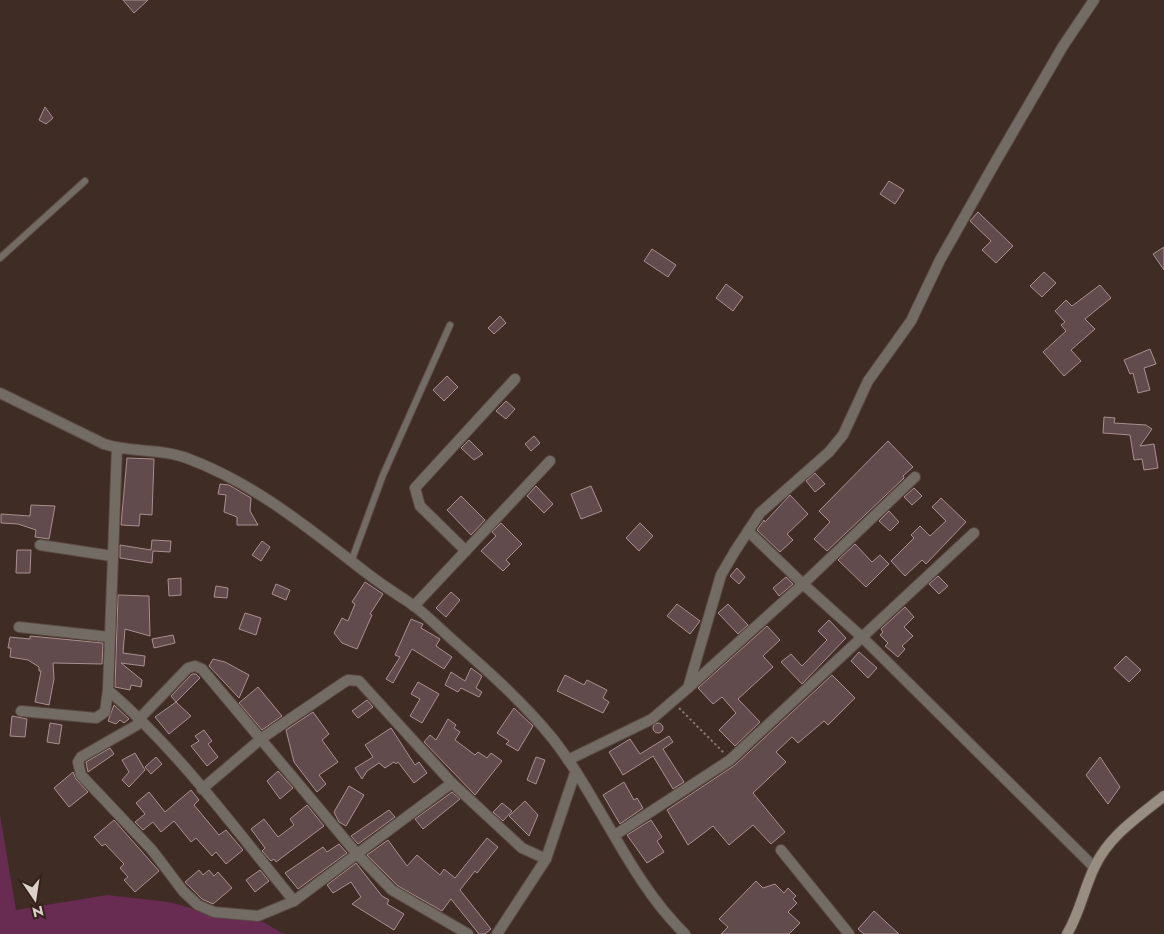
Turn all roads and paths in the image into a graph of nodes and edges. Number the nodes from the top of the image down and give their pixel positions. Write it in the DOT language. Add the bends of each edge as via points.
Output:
graph roads {
  1 [pos="1094,0"];
  2 [pos="85,181"];
  3 [pos="0,258"];
  4 [pos="450,325"];
  5 [pos="516,379"];
  6 [pos="0,392"];
  7 [pos="117,448"];
  8 [pos="550,461"];
  9 [pos="915,477"];
  10 [pos="748,530"];
  11 [pos="974,533"];
  12 [pos="40,545"];
  13 [pos="466,551"];
  14 [pos="112,556"];
  15 [pos="351,562"];
  16 [pos="803,584"];
  17 [pos="414,606"];
  18 [pos="19,627"];
  19 [pos="110,637"];
  20 [pos="863,638"];
  21 [pos="688,688"];
  22 [pos="108,690"];
  23 [pos="673,702"];
  24 [pos="21,711"];
  25 [pos="140,718"];
  26 [pos="262,738"];
  27 [pos="568,760"];
  28 [pos="730,760"];
  29 [pos="575,773"];
  30 [pos="452,783"];
  31 [pos="202,789"];
  32 [pos="1164,796"];
  33 [pos="615,835"];
  34 [pos="781,850"];
  35 [pos="358,854"];
  36 [pos="546,859"];
  37 [pos="1094,867"];
  38 [pos="294,901"];
  39 [pos="468,934"];
  40 [pos="497,934"];
  41 [pos="686,934"];
  42 [pos="849,934"];
  43 [pos="1067,934"];
  1 -- 10 [label="street" via="1063,46 940,260 911,321 868,381 843,435 829,452 760,513"];
  2 -- 3 [label="lane"];
  4 -- 15 [label="lane" via="384,475"];
  5 -- 13 [label="street" via="415,488 420,506"];
  6 -- 7 [label="street"];
  7 -- 14 [label="street"];
  7 -- 15 [label="street" via="188,458 231,478 290,515"];
  8 -- 13 [label="street"];
  9 -- 16 [label="street"];
  10 -- 16 [label="street"];
  10 -- 21 [label="street" via="721,575"];
  11 -- 20 [label="street"];
  12 -- 14 [label="street"];
  13 -- 17 [label="street"];
  14 -- 19 [label="street"];
  15 -- 17 [label="street"];
  16 -- 20 [label="street"];
  16 -- 21 [label="street"];
  17 -- 27 [label="street" via="513,695"];
  18 -- 19 [label="street"];
  19 -- 22 [label="street"];
  20 -- 28 [label="street"];
  20 -- 37 [label="street"];
  21 -- 23 [label="street"];
  22 -- 24 [label="street" via="105,712 96,718"];
  22 -- 25 [label="street"];
  23 -- 27 [label="street" via="652,719"];
  23 -- 28 [label="path"];
  25 -- 26 [label="street" via="188,668 195,666 212,678"];
  25 -- 31 [label="street"];
  25 -- 38 [label="street" via="131,730 81,757 78,762 81,776 152,850 183,891 198,905 214,912 258,916"];
  26 -- 30 [label="street" via="352,679 359,681"];
  26 -- 31 [label="street"];
  26 -- 35 [label="street"];
  27 -- 29 [label="street"];
  28 -- 33 [label="street"];
  29 -- 33 [label="street"];
  29 -- 36 [label="street"];
  30 -- 35 [label="street"];
  30 -- 36 [label="street" via="522,848"];
  31 -- 38 [label="street"];
  32 -- 37 [label="street" via="1123,829"];
  33 -- 41 [label="street" via="650,891"];
  34 -- 42 [label="street"];
  35 -- 38 [label="street"];
  35 -- 39 [label="street" via="392,890"];
  36 -- 40 [label="street"];
  37 -- 43 [label="street"];
}
